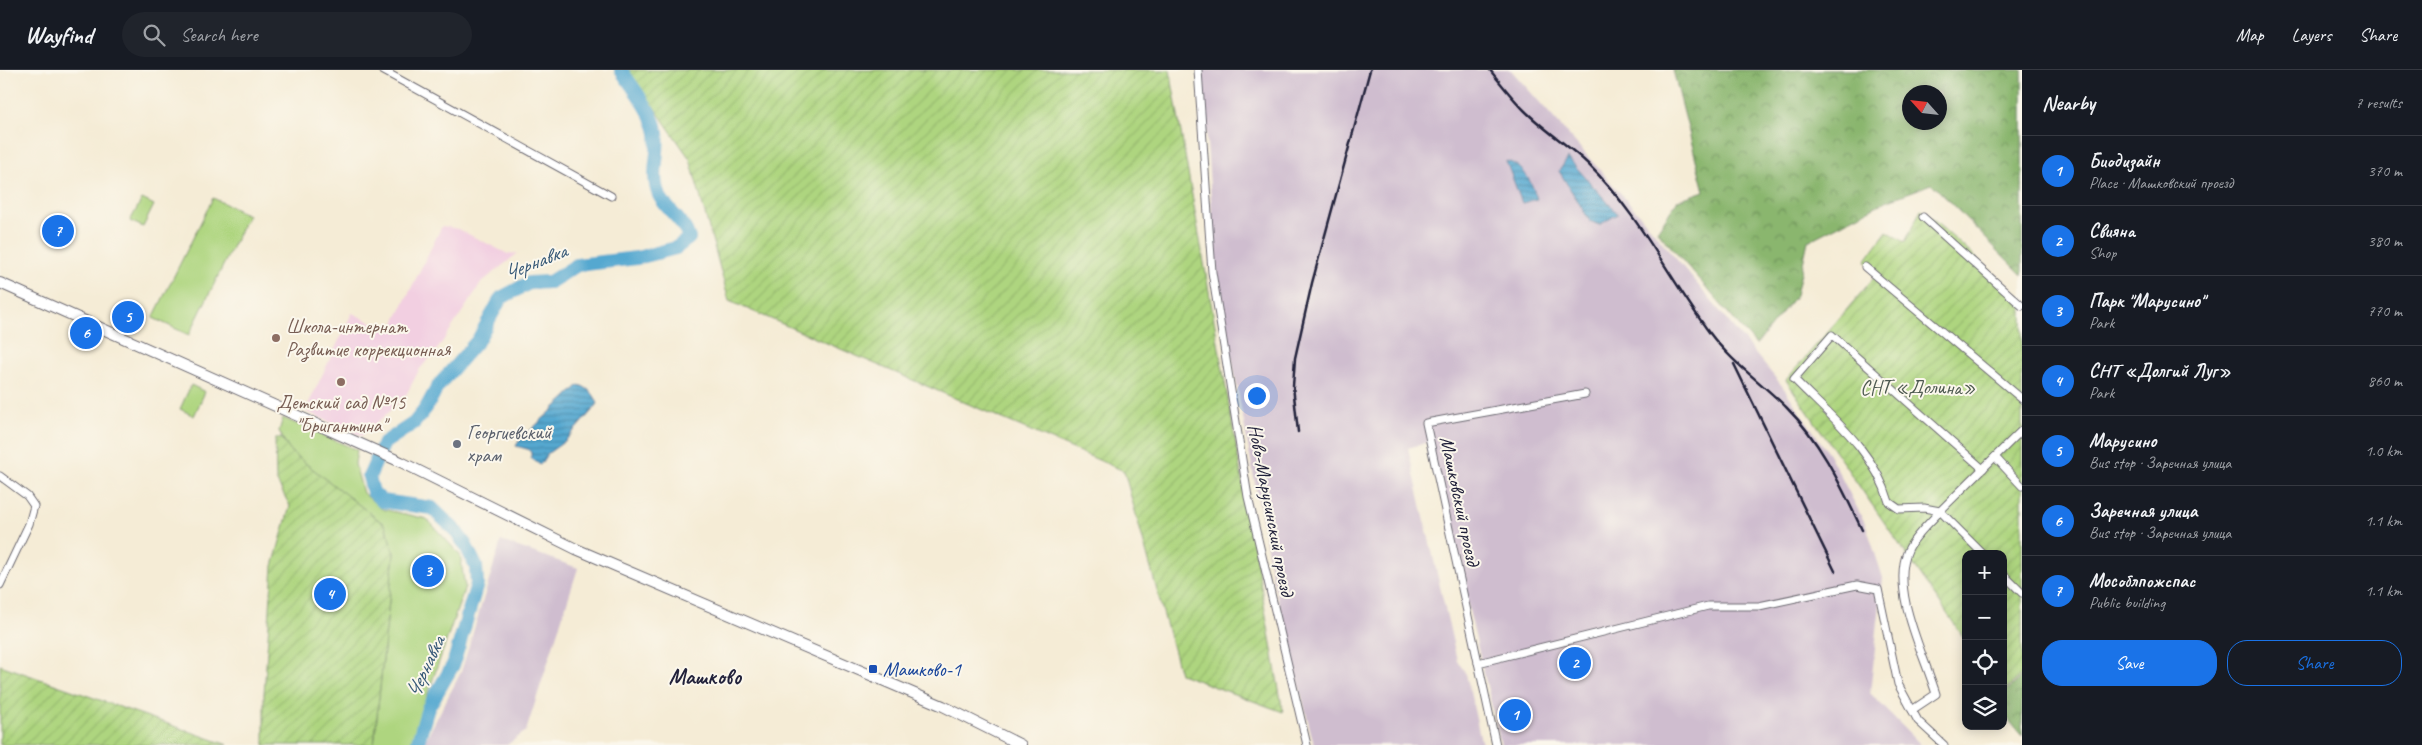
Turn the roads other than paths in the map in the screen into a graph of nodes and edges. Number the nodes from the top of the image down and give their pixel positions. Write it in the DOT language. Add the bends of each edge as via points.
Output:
graph roads {
  1 [pos="382,70"];
  2 [pos="1198,70"];
  3 [pos="611,196"];
  4 [pos="1923,217"];
  5 [pos="1865,266"];
  6 [pos="0,283"];
  7 [pos="2022,306"];
  8 [pos="1585,394"];
  9 [pos="2022,399"];
  10 [pos="2022,430"];
  11 [pos="1995,457"];
  12 [pos="1983,469"];
  13 [pos="0,476"];
  14 [pos="2022,486"];
  15 [pos="1940,511"];
  16 [pos="1979,550"];
  17 [pos="2007,578"];
  18 [pos="0,585"];
  19 [pos="2022,593"];
  20 [pos="1478,663"];
  21 [pos="1912,710"];
  22 [pos="1021,745"];
  23 [pos="1307,745"];
  24 [pos="1496,745"];
  25 [pos="1944,745"];
  1 -- 3 [label="street"];
  2 -- 23 [label="street, Ново-Марусинский проезд" via="1208,238 1248,497"];
  4 -- 7 [label="street"];
  5 -- 9 [label="street"];
  6 -- 22 [label="street" via="401,462 576,549 943,706"];
  8 -- 20 [label="street, Машковский проезд" via="1426,423"];
  10 -- 11 [label="street"];
  11 -- 12 [label="street"];
  11 -- 14 [label="street"];
  12 -- 15 [label="street"];
  12 -- 15 [label="street" via="1832,335 1794,379 1864,450 1884,484 1889,502 1900,508"];
  13 -- 18 [label="street" via="27,496 34,506 29,524"];
  15 -- 16 [label="street"];
  15 -- 21 [label="street" via="1908,548 1901,570 1912,630 1936,694"];
  17 -- 19 [label="street"];
  20 -- 21 [label="street" via="1708,606 1759,606 1857,585 1878,589 1898,684"];
  20 -- 24 [label="street, Машковский проезд"];
  21 -- 25 [label="street" via="1918,721"];
}
